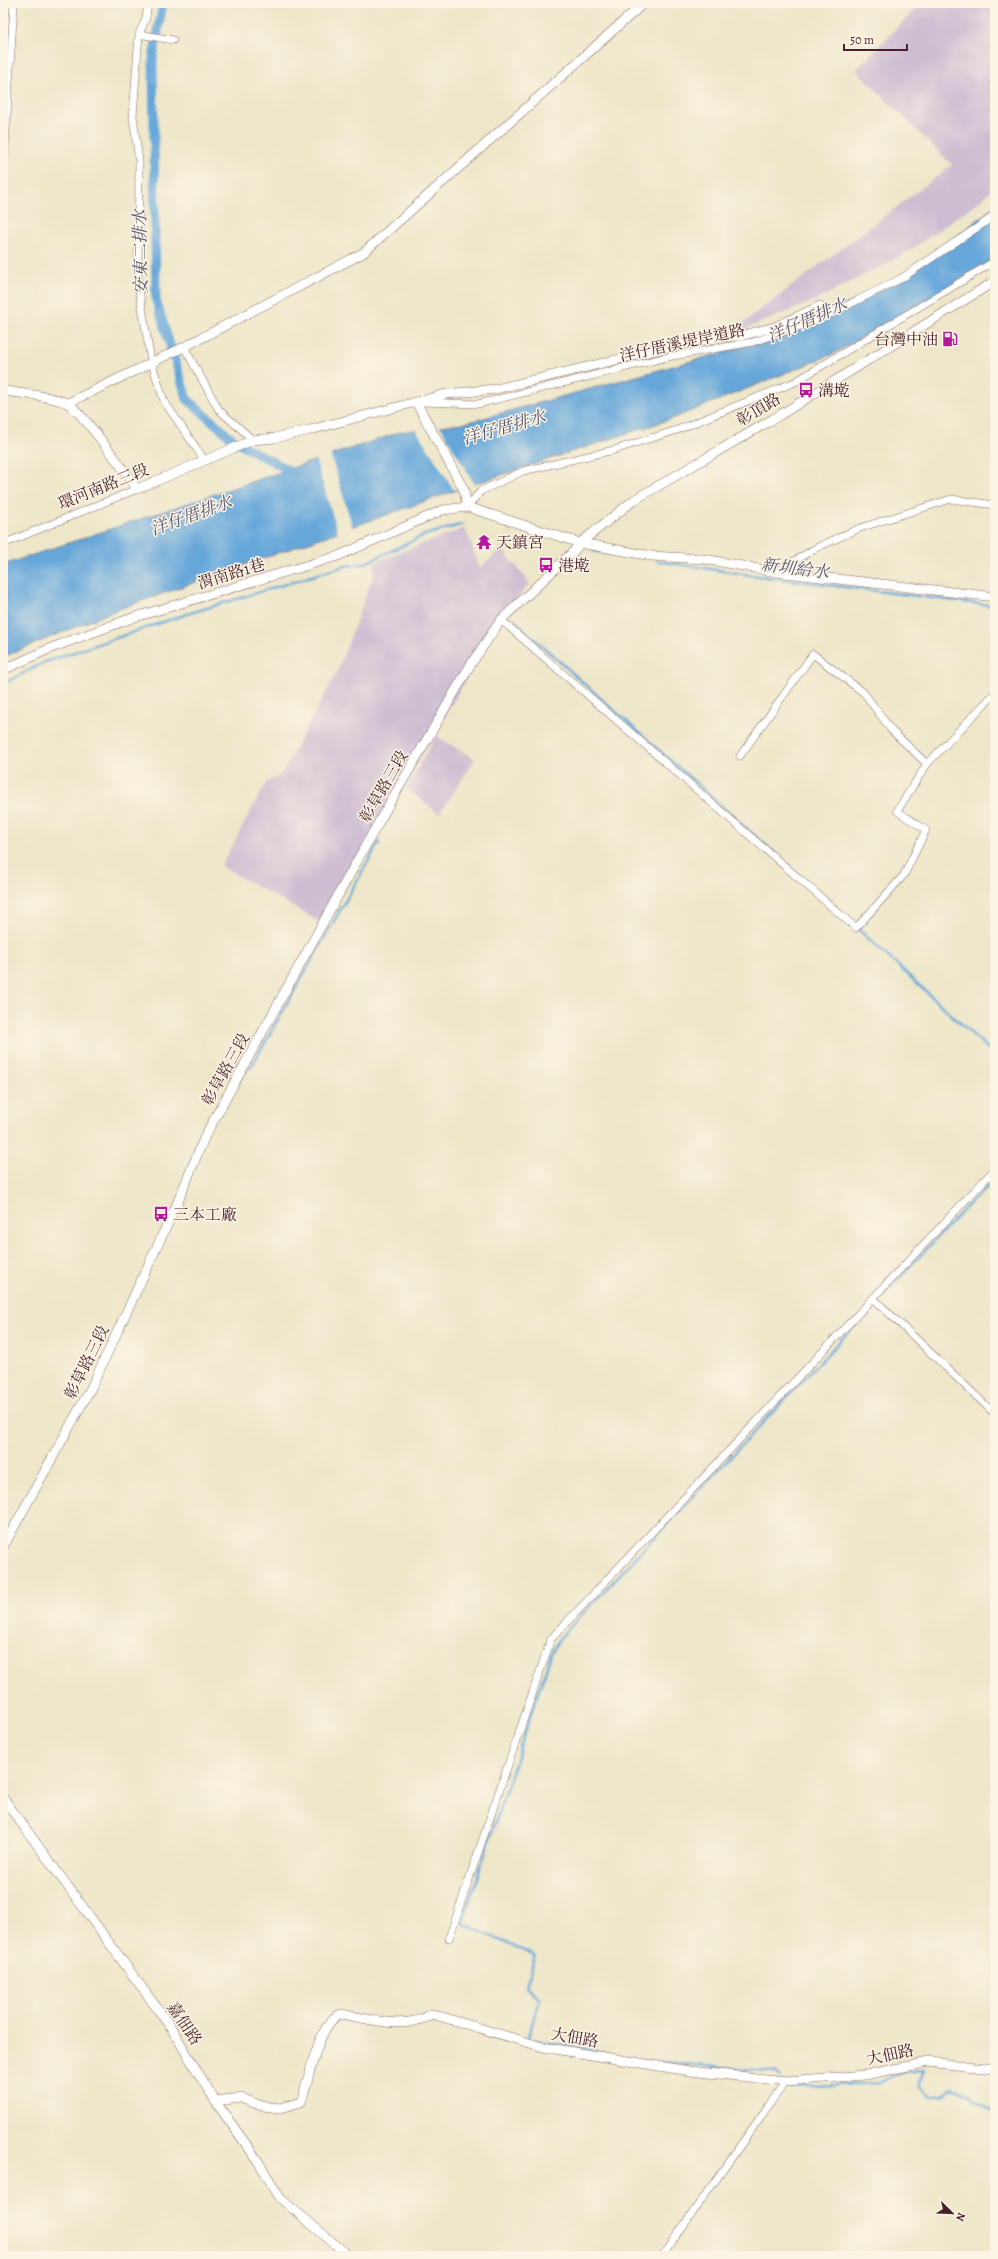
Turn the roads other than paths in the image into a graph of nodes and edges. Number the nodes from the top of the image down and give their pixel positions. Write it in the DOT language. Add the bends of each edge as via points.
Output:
graph roads {
  1 [pos="14,3"];
  2 [pos="148,3"];
  3 [pos="644,3"];
  4 [pos="144,35"];
  5 [pos="173,40"];
  6 [pos="3,178"];
  7 [pos="995,213"];
  8 [pos="995,261"];
  9 [pos="995,281"];
  10 [pos="820,306"];
  11 [pos="182,348"];
  12 [pos="154,360"];
  13 [pos="3,391"];
  14 [pos="416,402"];
  15 [pos="68,404"];
  16 [pos="253,440"];
  17 [pos="205,461"];
  18 [pos="137,489"];
  19 [pos="995,505"];
  20 [pos="467,507"];
  21 [pos="580,543"];
  22 [pos="3,544"];
  23 [pos="776,572"];
  24 [pos="995,597"];
  25 [pos="501,620"];
  26 [pos="3,670"];
  27 [pos="995,693"];
  28 [pos="740,756"];
  29 [pos="927,764"];
  30 [pos="995,1169"];
  31 [pos="873,1298"];
  32 [pos="995,1414"];
  33 [pos="3,1547"];
  34 [pos="3,1798"];
  35 [pos="449,1938"];
  36 [pos="995,2069"];
  37 [pos="786,2081"];
  38 [pos="215,2101"];
  39 [pos="349,2256"];
  40 [pos="662,2256"];
  1 -- 6 [label="street"];
  2 -- 12 [label="street" via="146,18 139,34 133,116 139,161 138,283"];
  3 -- 11 [label="street" via="364,253"];
  4 -- 5 [label="street"];
  7 -- 14 [label="street, 洋仔厝溪堤岸道路" via="902,278 816,321 753,342 667,357 478,404"];
  8 -- 20 [label="street" via="795,382 677,430 614,450 523,470 481,491"];
  9 -- 21 [label="street, 彰頂路" via="780,415 634,500"];
  10 -- 14 [label="street, 環河南路三段" via="775,327 740,336 682,344 496,389 446,394"];
  11 -- 12 [label="street"];
  11 -- 16 [label="street" via="219,410"];
  12 -- 15 [label="street"];
  12 -- 17 [label="street" via="164,401"];
  13 -- 15 [label="street" via="36,395"];
  14 -- 16 [label="street, 環河南路三段" via="310,430"];
  14 -- 20 [label="street" via="464,490"];
  15 -- 18 [label="street" via="115,458"];
  16 -- 17 [label="street, 環河南路三段"];
  17 -- 18 [label="street, 環河南路三段"];
  18 -- 22 [label="street, 環河南路三段"];
  19 -- 23 [label="street" via="951,499 860,528 816,548"];
  20 -- 21 [label="street"];
  20 -- 26 [label="street, 渭南路1巷" via="443,510 338,556 132,618 51,648"];
  21 -- 23 [label="street" via="652,556 704,560"];
  21 -- 25 [label="street, 彰頂路"];
  23 -- 24 [label="street"];
  25 -- 29 [label="street" via="856,928 904,875 926,830 897,811"];
  25 -- 33 [label="street, 彰草路三段" via="471,664 377,825 205,1136 163,1234 92,1386"];
  27 -- 29 [label="street"];
  28 -- 29 [label="street" via="813,654 864,693 892,731"];
  30 -- 31 [label="street"];
  31 -- 32 [label="street"];
  31 -- 35 [label="street" via="551,1639"];
  34 -- 38 [label="street, 嘉佃路" via="170,2026"];
  36 -- 37 [label="street, 大佃路" via="928,2062 865,2075"];
  37 -- 38 [label="street, 大佃路" via="664,2068 543,2046 432,2014 425,2019 404,2024 341,2014 327,2024 301,2102 280,2108 262,2106 241,2098"];
  37 -- 40 [label="street"];
  38 -- 39 [label="street, 嘉佃路" via="258,2161 280,2198"];
}
